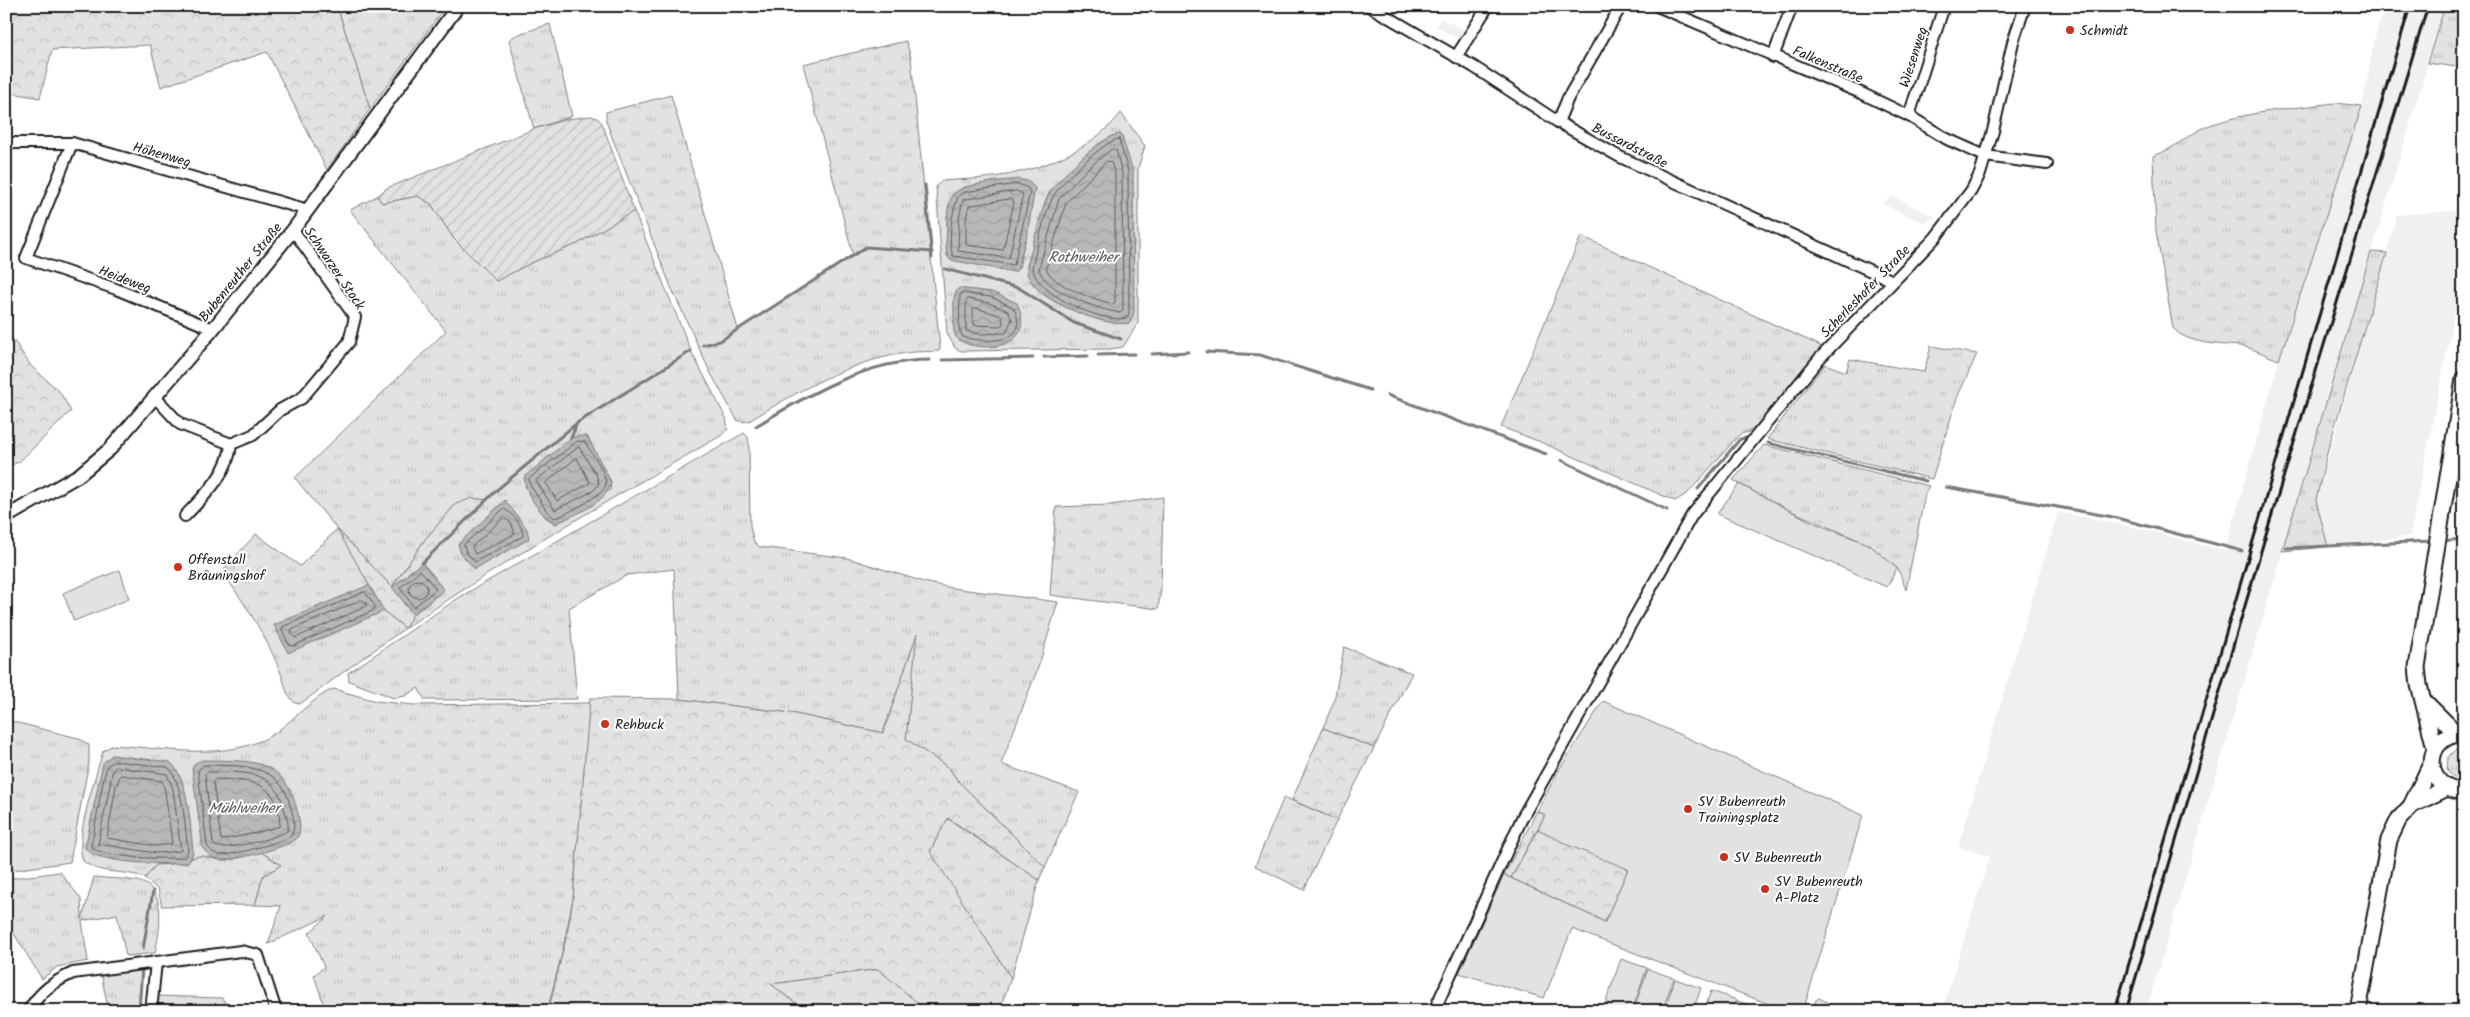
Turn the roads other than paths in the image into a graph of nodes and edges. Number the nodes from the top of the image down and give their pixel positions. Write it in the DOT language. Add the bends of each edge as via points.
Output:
graph roads {
  1 [pos="458,6"];
  2 [pos="1369,6"];
  3 [pos="1488,6"];
  4 [pos="1621,6"];
  5 [pos="1657,6"];
  6 [pos="1792,6"];
  7 [pos="1944,6"];
  8 [pos="2025,6"];
  9 [pos="1773,56"];
  10 [pos="1456,57"];
  11 [pos="1909,116"];
  12 [pos="1558,122"];
  13 [pos="6,143"];
  14 [pos="72,143"];
  15 [pos="1985,156"];
  16 [pos="2047,164"];
  17 [pos="308,210"];
  18 [pos="293,230"];
  19 [pos="1893,281"];
  20 [pos="213,329"];
  21 [pos="2464,379"];
  22 [pos="155,397"];
  23 [pos="231,444"];
  24 [pos="185,516"];
  25 [pos="6,518"];
  26 [pos="2424,700"];
  27 [pos="2460,734"];
  28 [pos="2436,748"];
  29 [pos="2431,764"];
  30 [pos="2447,788"];
  31 [pos="2464,791"];
  32 [pos="2411,806"];
  33 [pos="156,962"];
  34 [pos="28,1011"];
  35 [pos="151,1011"];
  36 [pos="276,1011"];
  37 [pos="1434,1011"];
  38 [pos="2358,1011"];
  1 -- 17 [label="street, Bubenreuther Straße"];
  2 -- 10 [label="street, Bussardstraße"];
  3 -- 10 [label="street"];
  4 -- 12 [label="street" via="1568,98"];
  5 -- 9 [label="street, Falkenstraße"];
  6 -- 9 [label="street"];
  7 -- 11 [label="street, Wiesenweg"];
  8 -- 15 [label="street, Scherleshofer Straße"];
  9 -- 11 [label="street, Falkenstraße"];
  10 -- 12 [label="street, Bussardstraße"];
  11 -- 15 [label="street, Falkenstraße" via="1947,139"];
  12 -- 19 [label="street, Bussardstraße" via="1627,160"];
  13 -- 14 [label="street, Höhenweg"];
  14 -- 17 [label="street, Höhenweg"];
  14 -- 20 [label="street, Heideweg" via="26,258 116,289"];
  15 -- 16 [label="street"];
  15 -- 19 [label="street, Scherleshofer Straße" via="1980,174 1954,215"];
  17 -- 18 [label="street, Bubenreuther Straße"];
  18 -- 20 [label="street, Bubenreuther Straße"];
  18 -- 23 [label="street, Schwarzer Stock" via="356,317 349,342 302,398 280,410 253,435"];
  19 -- 37 [label="street, Scherleshofer Straße" via="1819,359 1692,515 1522,818"];
  20 -- 22 [label="street, Bubenreuther Straße"];
  21 -- 26 [label="main road" via="2417,667"];
  22 -- 23 [label="street" via="180,424"];
  22 -- 25 [label="street, Bubenreuther Straße" via="110,449 79,475"];
  23 -- 24 [label="street" via="231,454 212,488"];
  26 -- 27 [label="main road" via="2440,720"];
  26 -- 28 [label="main road"];
  27 -- 28 [label="main road" via="2441,741"];
  28 -- 29 [label="main road"];
  29 -- 30 [label="main road"];
  29 -- 32 [label="main road"];
  30 -- 31 [label="main road"];
  30 -- 32 [label="main road"];
  32 -- 38 [label="main road" via="2399,819 2387,846"];
  33 -- 34 [label="street" via="73,972 52,983"];
  33 -- 35 [label="street"];
  33 -- 36 [label="street" via="241,951 258,955"];
}
